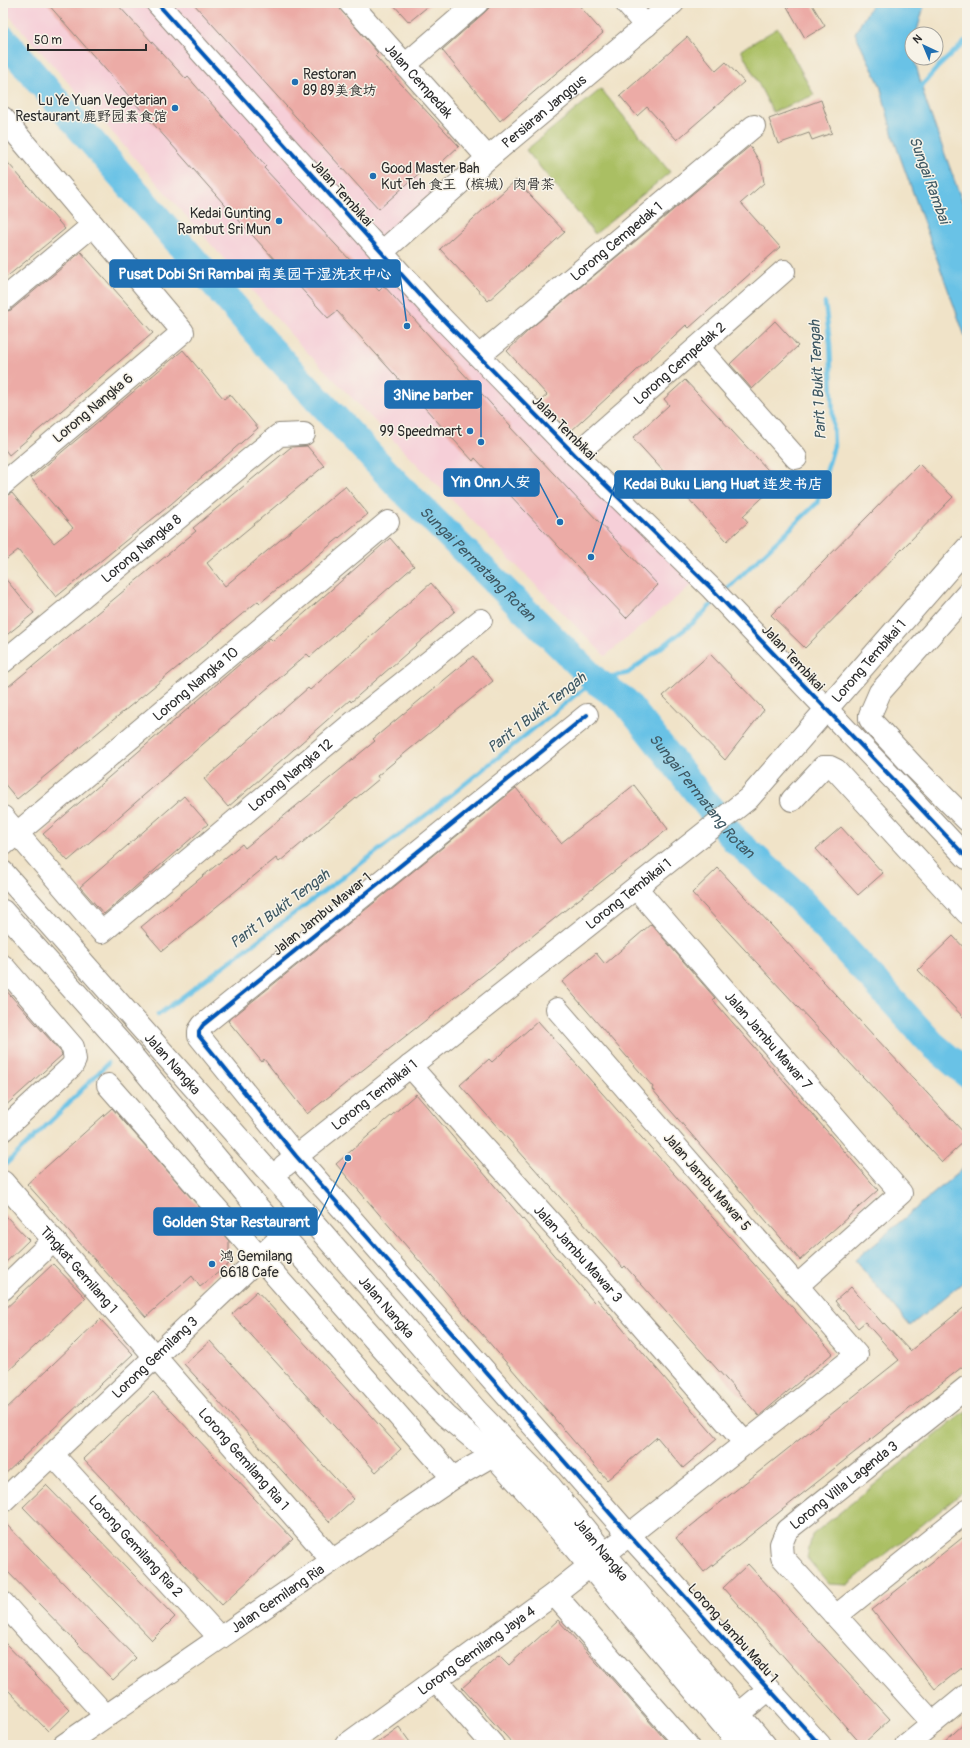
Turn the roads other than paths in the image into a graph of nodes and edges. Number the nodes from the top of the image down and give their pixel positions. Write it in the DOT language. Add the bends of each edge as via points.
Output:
graph roads {
  1 [pos="157,3"];
  2 [pos="350,3"];
  3 [pos="477,3"];
  4 [pos="626,3"];
  5 [pos="673,3"];
  6 [pos="646,26"];
  7 [pos="405,65"];
  8 [pos="3,118"];
  9 [pos="754,126"];
  10 [pos="488,158"];
  11 [pos="93,225"];
  12 [pos="381,253"];
  13 [pos="784,271"];
  14 [pos="3,300"];
  15 [pos="698,347"];
  16 [pos="478,356"];
  17 [pos="304,434"];
  18 [pos="575,455"];
  19 [pos="796,458"];
  20 [pos="3,484"];
  21 [pos="388,522"];
  22 [pos="967,548"];
  23 [pos="967,594"];
  24 [pos="481,620"];
  25 [pos="898,627"];
  26 [pos="920,648"];
  27 [pos="3,662"];
  28 [pos="826,709"];
  29 [pos="586,715"];
  30 [pos="913,766"];
  31 [pos="895,781"];
  32 [pos="792,800"];
  33 [pos="3,817"];
  34 [pos="967,820"];
  35 [pos="10,839"];
  36 [pos="964,850"];
  37 [pos="3,872"];
  38 [pos="636,888"];
  39 [pos="25,897"];
  40 [pos="966,910"];
  41 [pos="4,914"];
  42 [pos="3,966"];
  43 [pos="557,1009"];
  44 [pos="410,1066"];
  45 [pos="108,1085"];
  46 [pos="3,1130"];
  47 [pos="296,1156"];
  48 [pos="272,1175"];
  49 [pos="3,1182"];
  50 [pos="247,1195"];
  51 [pos="306,1214"];
  52 [pos="283,1235"];
  53 [pos="54,1240"];
  54 [pos="260,1258"];
  55 [pos="797,1286"];
  56 [pos="3,1289"];
  57 [pos="857,1355"];
  58 [pos="156,1357"];
  59 [pos="967,1387"];
  60 [pos="745,1443"];
  61 [pos="52,1455"];
  62 [pos="493,1455"];
  63 [pos="453,1478"];
  64 [pos="3,1501"];
  65 [pos="967,1511"];
  66 [pos="629,1535"];
  67 [pos="332,1560"];
  68 [pos="597,1560"];
  69 [pos="554,1594"];
  70 [pos="3,1602"];
  71 [pos="836,1616"];
  72 [pos="220,1638"];
  73 [pos="436,1680"];
  74 [pos="769,1689"];
  75 [pos="967,1695"];
  76 [pos="739,1714"];
  77 [pos="106,1716"];
  78 [pos="933,1723"];
  79 [pos="64,1745"];
  80 [pos="346,1745"];
  81 [pos="493,1745"];
  82 [pos="687,1745"];
  83 [pos="740,1745"];
  84 [pos="765,1745"];
  85 [pos="820,1745"];
  86 [pos="906,1745"];
  1 -- 12 [label="street, Jalan Tembikai"];
  2 -- 7 [label="street, Jalan Cempedak"];
  3 -- 7 [label="street"];
  4 -- 6 [label="street"];
  5 -- 6 [label="street, Persiaran Janggus"];
  6 -- 10 [label="street, Persiaran Janggus"];
  7 -- 10 [label="street, Jalan Cempedak"];
  8 -- 11 [label="street"];
  9 -- 16 [label="street, Lorong Cempedak 1"];
  10 -- 12 [label="street, Persiaran Janggus"];
  11 -- 14 [label="street"];
  11 -- 20 [label="street, Lorong Nangka 6" via="183,332"];
  12 -- 16 [label="street, Jalan Tembikai"];
  13 -- 15 [label="street, Lorong Cempedak 2"];
  15 -- 18 [label="street, Lorong Cempedak 2"];
  15 -- 19 [label="street"];
  16 -- 18 [label="street, Jalan Tembikai"];
  17 -- 27 [label="street, Lorong Nangka 8" via="279,435"];
  18 -- 28 [label="street, Jalan Tembikai" via="728,605"];
  21 -- 35 [label="street, Lorong Nangka 10"];
  22 -- 25 [label="street, Lorong Tembikai 1"];
  23 -- 26 [label="street"];
  24 -- 35 [label="street, Lorong Nangka 12" via="102,932"];
  25 -- 26 [label="street"];
  25 -- 28 [label="street, Lorong Tembikai 1"];
  26 -- 30 [label="street" via="880,692 870,715 870,719"];
  28 -- 31 [label="street, Jalan Tembikai"];
  28 -- 38 [label="street, Lorong Tembikai 1" via="749,798"];
  29 -- 47 [label="street, Jalan Jambu Mawar 1" via="203,1025 199,1031 201,1040"];
  30 -- 31 [label="street"];
  30 -- 34 [label="street"];
  31 -- 36 [label="street, Jalan Tembikai"];
  32 -- 40 [label="street" via="823,767 836,770"];
  33 -- 35 [label="street"];
  37 -- 39 [label="street, Jalan Nangka"];
  38 -- 44 [label="street, Lorong Tembikai 1"];
  38 -- 55 [label="street, Jalan Jambu Mawar 7" via="901,1193"];
  39 -- 41 [label="street"];
  39 -- 48 [label="street, Jalan Nangka"];
  41 -- 50 [label="street, Jalan Nangka" via="134,1058"];
  42 -- 46 [label="street" via="73,1047 75,1060 72,1066"];
  43 -- 55 [label="street, Jalan Jambu Mawar 5"];
  44 -- 47 [label="street, Lorong Tembikai 1"];
  44 -- 60 [label="street, Jalan Jambu Mawar 3"];
  45 -- 54 [label="street"];
  47 -- 48 [label="street, Lorong Tembikai 1"];
  47 -- 66 [label="street, Lorong Jambu Madu 1"];
  48 -- 50 [label="street, Lorong Tembikai 1"];
  48 -- 51 [label="street, Jalan Nangka"];
  49 -- 53 [label="street, Tingkat Gemilang 1"];
  50 -- 52 [label="street, Jalan Nangka"];
  51 -- 52 [label="street, Lorong Gemilang 3"];
  51 -- 68 [label="street, Jalan Nangka" via="477,1411 550,1486"];
  52 -- 54 [label="street, Lorong Gemilang 3"];
  52 -- 62 [label="street, Jalan Nangka" via="404,1373 446,1416"];
  53 -- 56 [label="street"];
  53 -- 58 [label="street, Tingkat Gemilang 1"];
  54 -- 58 [label="street, Lorong Gemilang 3"];
  54 -- 63 [label="street"];
  55 -- 57 [label="street, Jalan Jambu Mawar 5"];
  57 -- 60 [label="street, Lorong Gemilang Jaya 4"];
  58 -- 61 [label="street, Lorong Gemilang 3"];
  58 -- 67 [label="street, Lorong Gemilang Ria 1"];
  59 -- 71 [label="street, Lorong Villa Lagenda 3" via="787,1530 781,1544 782,1557"];
  60 -- 66 [label="street, Lorong Gemilang Jaya 4"];
  61 -- 64 [label="street, Lorong Gemilang 3"];
  61 -- 72 [label="street, Lorong Gemilang Ria 2"];
  62 -- 63 [label="street, Jalan Gemilang Ria"];
  62 -- 68 [label="street, Jalan Nangka" via="535,1501"];
  63 -- 67 [label="street, Jalan Gemilang Ria"];
  65 -- 71 [label="street"];
  66 -- 68 [label="street, Lorong Gemilang Jaya 4"];
  66 -- 74 [label="street, Lorong Jambu Madu 1"];
  67 -- 72 [label="street, Jalan Gemilang Ria"];
  68 -- 69 [label="street, Lorong Gemilang Jaya 4"];
  68 -- 76 [label="street, Jalan Nangka"];
  68 -- 83 [label="street, Jalan Nangka"];
  69 -- 73 [label="street, Lorong Gemilang Jaya 4"];
  69 -- 82 [label="street"];
  70 -- 77 [label="street"];
  71 -- 78 [label="street, Lorong Villa Lagenda 3"];
  72 -- 77 [label="street, Jalan Gemilang Ria"];
  73 -- 80 [label="street, Lorong Gemilang Jaya 4"];
  73 -- 81 [label="street"];
  74 -- 76 [label="street"];
  74 -- 85 [label="street, Lorong Jambu Madu 1"];
  75 -- 78 [label="street"];
  76 -- 84 [label="street, Jalan Nangka"];
  77 -- 79 [label="street, Jalan Gemilang Ria"];
  78 -- 86 [label="street"];
}
